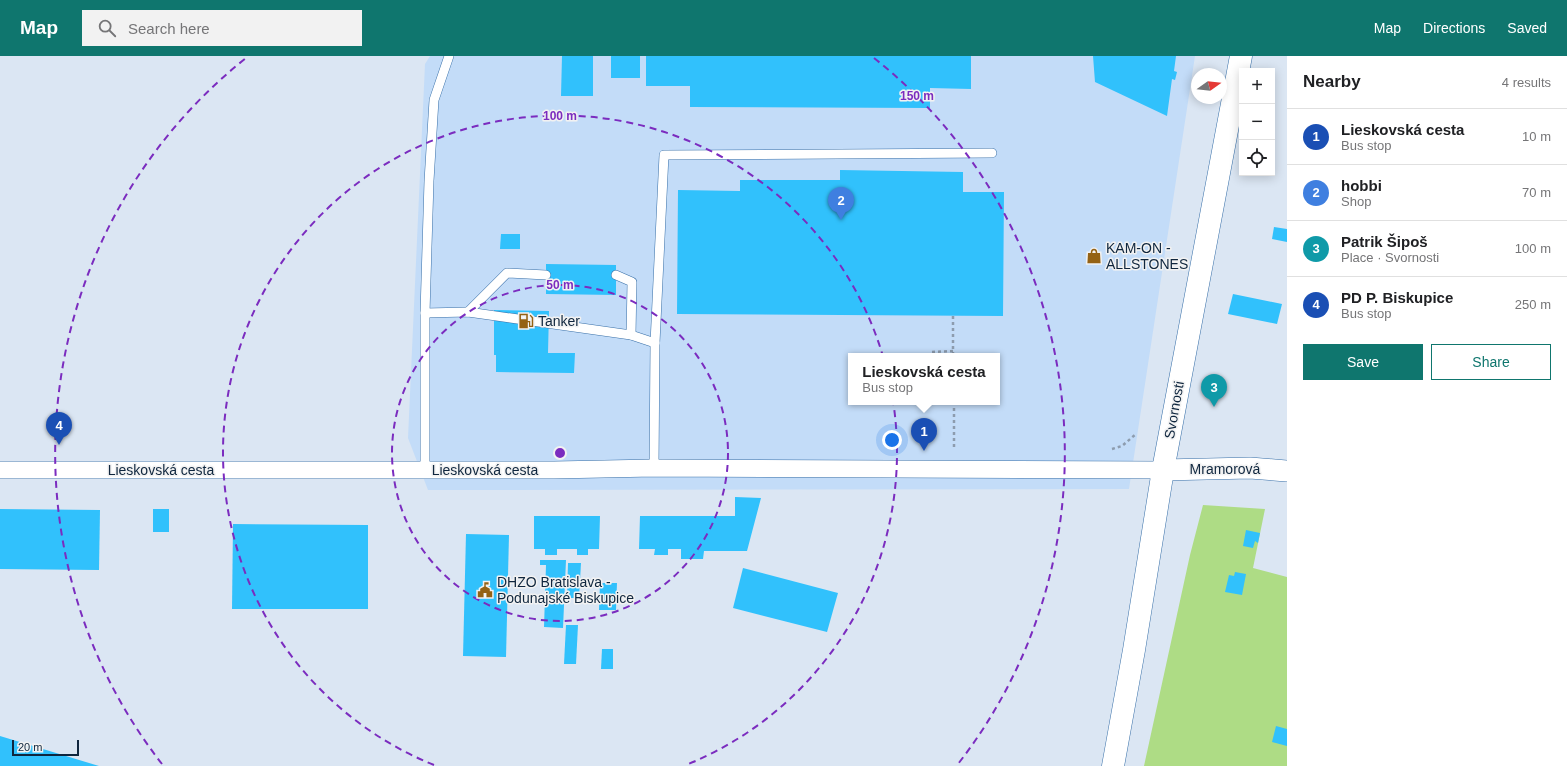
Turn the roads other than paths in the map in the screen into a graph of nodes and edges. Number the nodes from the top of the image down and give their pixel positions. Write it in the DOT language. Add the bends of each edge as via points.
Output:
graph roads {
  1 [pos="449,56"];
  2 [pos="1241,56"];
  3 [pos="992,153"];
  4 [pos="546,275"];
  5 [pos="616,275"];
  6 [pos="468,312"];
  7 [pos="425,313"];
  8 [pos="631,335"];
  9 [pos="655,344"];
  10 [pos="654,468"];
  11 [pos="0,470"];
  12 [pos="425,470"];
  13 [pos="1163,470"];
  14 [pos="1287,471"];
  15 [pos="1113,766"];
  1 -- 7 [label="lane" via="434,100"];
  2 -- 13 [label="main road, Svornosti"];
  3 -- 9 [label="lane" via="664,155"];
  4 -- 6 [label="lane" via="507,273"];
  5 -- 8 [label="lane" via="632,282"];
  6 -- 7 [label="lane"];
  6 -- 8 [label="lane"];
  7 -- 12 [label="lane"];
  8 -- 9 [label="lane"];
  9 -- 10 [label="lane"];
  10 -- 12 [label="street, Lieskovská cesta"];
  10 -- 13 [label="street, Lieskovská cesta"];
  11 -- 12 [label="street, Lieskovská cesta"];
  13 -- 14 [label="street, Mramorová" via="1250,468"];
  13 -- 15 [label="main road, Svornosti"];
}
